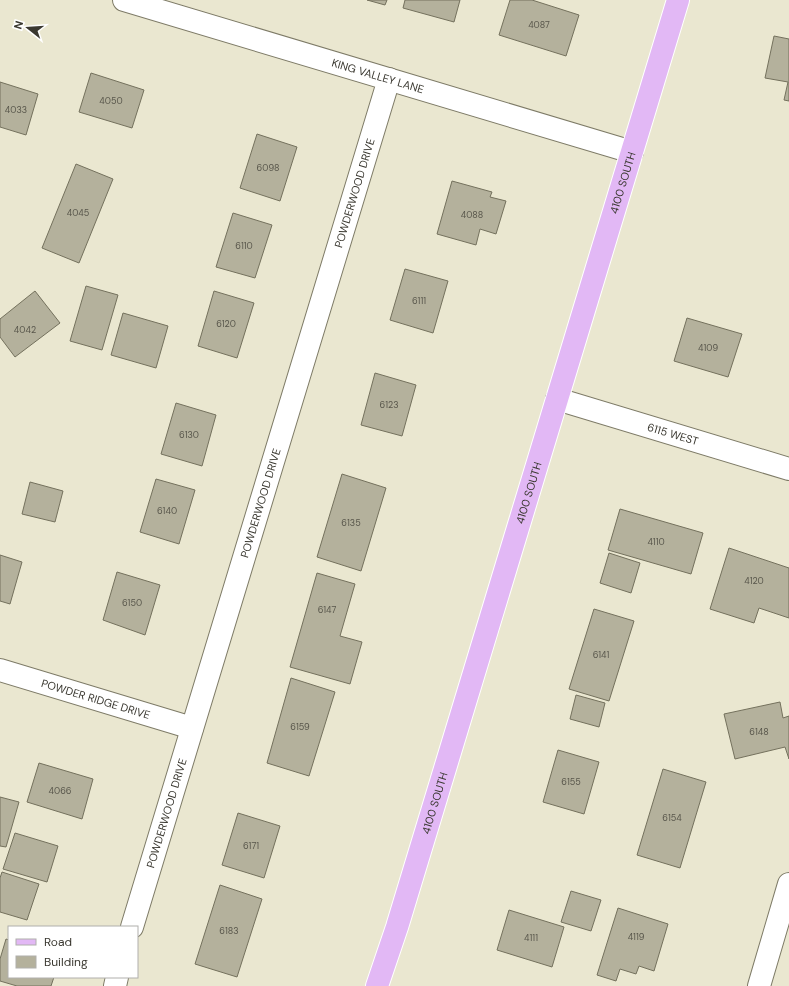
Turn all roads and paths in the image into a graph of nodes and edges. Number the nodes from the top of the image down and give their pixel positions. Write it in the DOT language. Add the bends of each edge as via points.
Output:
graph roads {
  1 [pos="124,0"];
  2 [pos="678,0"];
  3 [pos="389,79"];
  4 [pos="632,152"];
  5 [pos="558,399"];
  6 [pos="789,469"];
  7 [pos="0,670"];
  8 [pos="192,728"];
  9 [pos="789,884"];
  10 [pos="132,926"];
  11 [pos="378,986"];
  12 [pos="759,986"];
  1 -- 3 [label="street, KING VALLEY LANE"];
  2 -- 4 [label="main road, 4100 SOUTH"];
  3 -- 4 [label="street, KING VALLEY LANE"];
  3 -- 8 [label="street, POWDERWOOD DRIVE"];
  4 -- 5 [label="main road, 4100 SOUTH"];
  5 -- 6 [label="street, 6115 WEST"];
  5 -- 11 [label="main road, 4100 SOUTH"];
  7 -- 8 [label="street, POWDER RIDGE DRIVE"];
  8 -- 10 [label="street, POWDERWOOD DRIVE"];
  9 -- 12 [label="street"];
}
